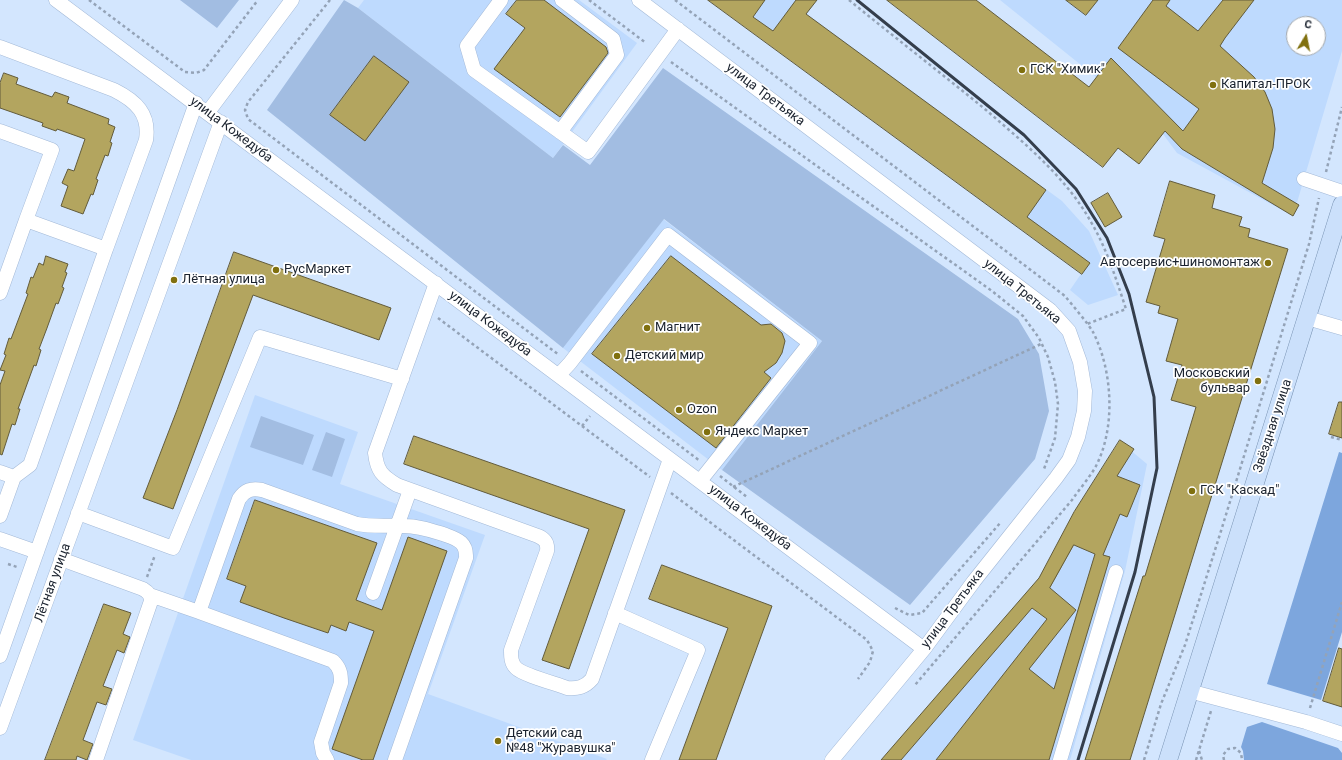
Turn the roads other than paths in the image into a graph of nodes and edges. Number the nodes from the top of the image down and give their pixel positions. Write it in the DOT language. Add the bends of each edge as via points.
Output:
graph roads {
  1 [pos="56,0"];
  2 [pos="292,0"];
  3 [pos="501,0"];
  4 [pos="562,0"];
  5 [pos="639,0"];
  6 [pos="678,29"];
  7 [pos="0,47"];
  8 [pos="196,103"];
  9 [pos="208,112"];
  10 [pos="221,122"];
  11 [pos="0,131"];
  12 [pos="560,132"];
  13 [pos="1304,179"];
  14 [pos="1342,192"];
  15 [pos="1342,205"];
  16 [pos="26,220"];
  17 [pos="1337,240"];
  18 [pos="106,250"];
  19 [pos="436,283"];
  20 [pos="0,293"];
  21 [pos="1307,318"];
  22 [pos="1342,328"];
  23 [pos="559,375"];
  24 [pos="402,379"];
  25 [pos="670,459"];
  26 [pos="0,472"];
  27 [pos="14,477"];
  28 [pos="700,481"];
  29 [pos="410,490"];
  30 [pos="78,514"];
  31 [pos="0,516"];
  32 [pos="397,525"];
  33 [pos="0,539"];
  34 [pos="37,552"];
  35 [pos="61,559"];
  36 [pos="1116,572"];
  37 [pos="146,592"];
  38 [pos="373,593"];
  39 [pos="199,612"];
  40 [pos="615,613"];
  41 [pos="924,649"];
  42 [pos="0,656"];
  43 [pos="1189,691"];
  44 [pos="0,728"];
  45 [pos="1342,734"];
  46 [pos="96,760"];
  47 [pos="328,760"];
  48 [pos="395,760"];
  49 [pos="652,760"];
  50 [pos="832,760"];
  51 [pos="1060,760"];
  52 [pos="1168,760"];
  1 -- 8 [label="street, улица Кожедуба"];
  2 -- 9 [label="street"];
  3 -- 12 [label="street" via="467,46 474,70"];
  4 -- 12 [label="street" via="612,39 617,55"];
  5 -- 6 [label="street, улица Третьяка"];
  6 -- 12 [label="street" via="588,152"];
  6 -- 41 [label="street, улица Третьяка" via="1050,310 1069,331 1080,362 1085,391 1084,411 1078,437 1069,460"];
  7 -- 18 [label="street" via="114,90 126,96 142,113 146,122 146,140"];
  8 -- 9 [label="street, улица Кожедуба"];
  8 -- 34 [label="street, Лётная улица"];
  9 -- 10 [label="street, улица Кожедуба"];
  10 -- 19 [label="street, улица Кожедуба"];
  10 -- 30 [label="street, Лётная улица"];
  11 -- 16 [label="street" via="52,150"];
  13 -- 14 [label="street"];
  15 -- 17 [label="main road, Звёздная улица"];
  16 -- 18 [label="street"];
  16 -- 20 [label="street"];
  17 -- 21 [label="main road, Звёздная улица"];
  18 -- 27 [label="street" via="30,465"];
  19 -- 23 [label="street, улица Кожедуба"];
  19 -- 24 [label="street"];
  21 -- 22 [label="street"];
  21 -- 43 [label="main road, Звёздная улица"];
  23 -- 25 [label="street, улица Кожедуба"];
  23 -- 28 [label="street" via="668,235 810,343"];
  24 -- 29 [label="street" via="376,454 376,463 386,478"];
  24 -- 30 [label="street" via="260,337 173,548"];
  25 -- 28 [label="street, улица Кожедуба"];
  25 -- 40 [label="street"];
  26 -- 27 [label="street"];
  27 -- 31 [label="street"];
  28 -- 41 [label="street, улица Кожедуба"];
  29 -- 32 [label="street"];
  29 -- 40 [label="street" via="538,536 546,542 546,550 511,650 510,657 517,669 567,688 574,689 588,684"];
  30 -- 35 [label="street, Лётная улица"];
  32 -- 38 [label="street"];
  32 -- 39 [label="street" via="357,524 262,490 249,490 243,493 239,500"];
  32 -- 48 [label="street" via="425,528 456,539 465,548 466,558"];
  33 -- 34 [label="street"];
  34 -- 42 [label="street, Лётная улица"];
  35 -- 37 [label="street"];
  35 -- 44 [label="street, Лётная улица"];
  36 -- 51 [label="street"];
  37 -- 39 [label="street"];
  37 -- 46 [label="street" via="151,601"];
  39 -- 47 [label="street" via="333,660 339,667 341,683 321,742 323,753"];
  40 -- 49 [label="street" via="698,650"];
  41 -- 50 [label="street, улица Третьяка"];
  43 -- 45 [label="street"];
  43 -- 52 [label="main road, Звёздная улица"];
}
